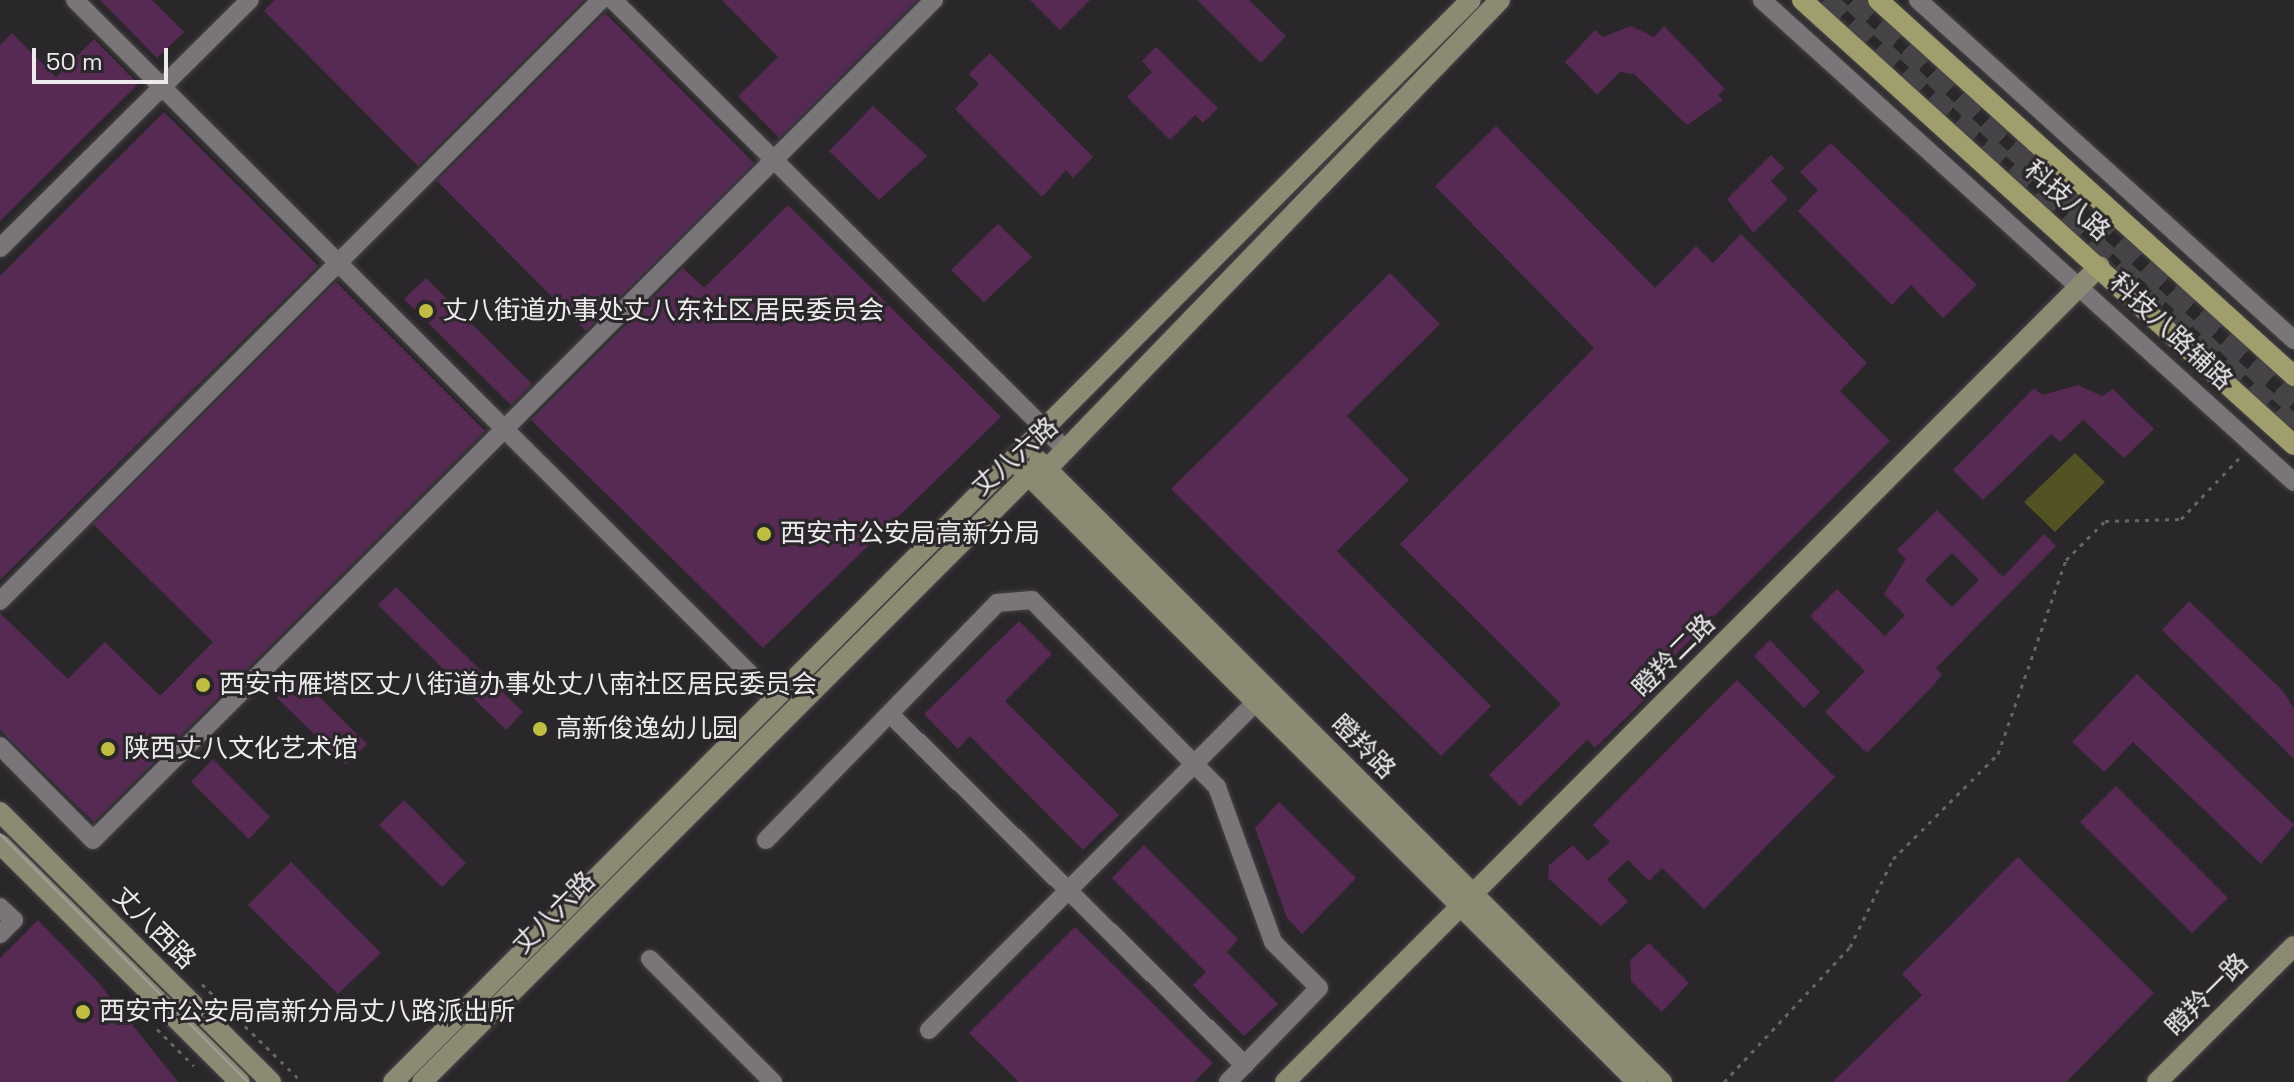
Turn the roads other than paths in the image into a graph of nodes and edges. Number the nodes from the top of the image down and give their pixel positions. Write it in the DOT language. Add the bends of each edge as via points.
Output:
graph roads {
  1 [pos="75,0"];
  2 [pos="250,0"];
  3 [pos="601,0"];
  4 [pos="613,0"];
  5 [pos="934,0"];
  6 [pos="1471,0"];
  7 [pos="1500,0"];
  8 [pos="1762,0"];
  9 [pos="1878,0"];
  10 [pos="1918,0"];
  11 [pos="1811,3"];
  12 [pos="161,86"];
  13 [pos="774,160"];
  14 [pos="0,248"];
  15 [pos="335,262"];
  16 [pos="2100,266"];
  17 [pos="2082,285"];
  18 [pos="2294,340"];
  19 [pos="2294,376"];
  20 [pos="504,428"];
  21 [pos="1045,430"];
  22 [pos="2294,445"];
  23 [pos="1066,450"];
  24 [pos="1029,464"];
  25 [pos="2294,482"];
  26 [pos="0,601"];
  27 [pos="775,699"];
  28 [pos="1256,702"];
  29 [pos="890,714"];
  30 [pos="0,746"];
  31 [pos="1196,763"];
  32 [pos="0,812"];
  33 [pos="766,840"];
  34 [pos="0,844"];
  35 [pos="1068,890"];
  36 [pos="1467,900"];
  37 [pos="0,907"];
  38 [pos="0,934"];
  39 [pos="2294,946"];
  40 [pos="650,959"];
  41 [pos="929,1030"];
  42 [pos="1245,1065"];
  43 [pos="240,1082"];
  44 [pos="271,1082"];
  45 [pos="393,1082"];
  46 [pos="422,1082"];
  47 [pos="773,1082"];
  48 [pos="1228,1082"];
  49 [pos="1285,1082"];
  50 [pos="1637,1082"];
  51 [pos="1662,1082"];
  52 [pos="2157,1082"];
  1 -- 12 [label="street"];
  2 -- 12 [label="street"];
  3 -- 15 [label="street"];
  4 -- 13 [label="street"];
  5 -- 13 [label="street"];
  6 -- 21 [label="main road, 丈八六路"];
  7 -- 23 [label="main road, 丈八六路"];
  8 -- 17 [label="street, 科技八路辅路" via="1925,155 1962,177"];
  9 -- 19 [label="main road, 科技八路"];
  10 -- 18 [label="street"];
  11 -- 16 [label="main road, 科技八路"];
  12 -- 14 [label="street"];
  12 -- 15 [label="street"];
  13 -- 20 [label="street"];
  13 -- 21 [label="street"];
  15 -- 20 [label="street"];
  15 -- 26 [label="street"];
  16 -- 17 [label="main road, 瞪羚二路"];
  16 -- 22 [label="main road, 科技八路"];
  17 -- 25 [label="street, 科技八路辅路"];
  17 -- 36 [label="main road, 瞪羚二路"];
  20 -- 27 [label="street"];
  20 -- 30 [label="street" via="93,840"];
  21 -- 23 [label="street"];
  21 -- 24 [label="main road, 丈八六路"];
  23 -- 24 [label="main road, 丈八六路"];
  24 -- 27 [label="main road, 丈八六路"];
  24 -- 28 [label="main road, 瞪羚路"];
  24 -- 36 [label="main road, 瞪羚路"];
  24 -- 46 [label="main road, 丈八六路"];
  27 -- 45 [label="main road, 丈八六路"];
  28 -- 31 [label="street"];
  28 -- 36 [label="main road, 瞪羚路"];
  29 -- 31 [label="street" via="997,603 1020,596 1032,600"];
  29 -- 33 [label="street"];
  29 -- 35 [label="street"];
  31 -- 35 [label="street"];
  31 -- 42 [label="street" via="1217,787 1273,942 1319,988"];
  32 -- 44 [label="main road, 丈八西路"];
  34 -- 43 [label="main road, 丈八西路"];
  35 -- 41 [label="street"];
  35 -- 42 [label="street"];
  36 -- 49 [label="main road, 瞪羚二路"];
  36 -- 50 [label="main road, 瞪羚路"];
  36 -- 51 [label="main road, 瞪羚路"];
  37 -- 38 [label="street" via="14,920"];
  39 -- 52 [label="main road, 瞪羚一路"];
  40 -- 47 [label="street"];
  42 -- 48 [label="street"];
}
